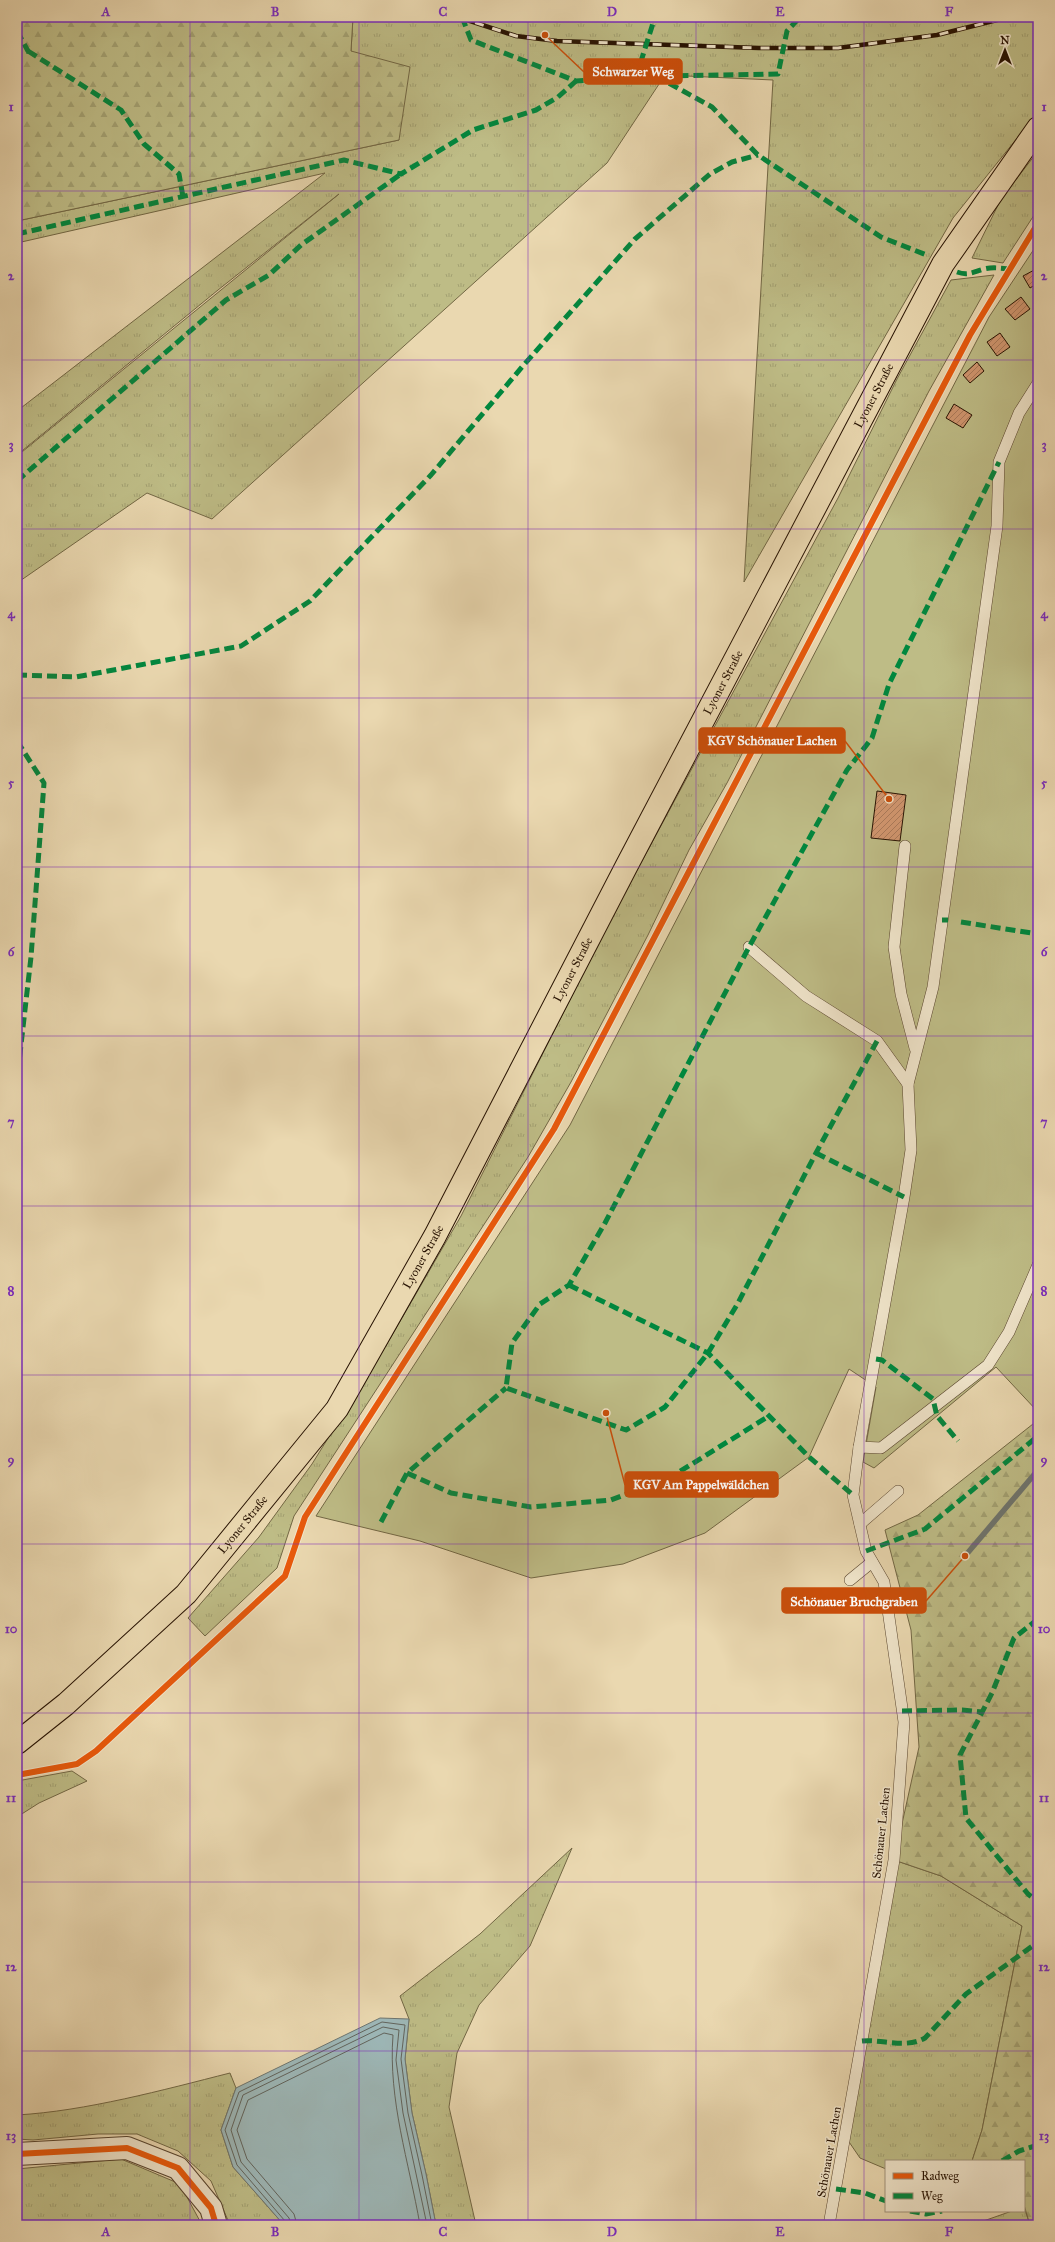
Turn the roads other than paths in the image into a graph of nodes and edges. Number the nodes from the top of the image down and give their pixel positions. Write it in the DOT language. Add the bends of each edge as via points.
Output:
graph roads {
  1 [pos="1038,128"];
  2 [pos="1038,383"];
  3 [pos="905,846"];
  4 [pos="749,947"];
  5 [pos="916,1050"];
  6 [pos="908,1084"];
  7 [pos="1038,1265"];
  8 [pos="859,1447"];
  9 [pos="898,1490"];
  10 [pos="860,1524"];
  11 [pos="872,1562"];
  12 [pos="850,1580"];
  13 [pos="17,1743"];
  14 [pos="17,2154"];
  15 [pos="216,2225"];
  16 [pos="829,2225"];
  1 -- 13 [label="main road, Lyoner Straße" via="943,264 435,1236 337,1409 186,1594 66,1704"];
  2 -- 5 [label="lane, Schönauer Lachen" via="1019,413 998,462 997,526 933,987"];
  3 -- 5 [label="lane" via="894,947 901,994"];
  4 -- 6 [label="lane" via="806,996 877,1041"];
  5 -- 6 [label="lane, Schönauer Lachen"];
  6 -- 8 [label="lane, Schönauer Lachen" via="911,1150"];
  7 -- 8 [label="lane" via="1009,1332 988,1364 881,1448"];
  8 -- 10 [label="lane, Schönauer Lachen" via="853,1494"];
  9 -- 10 [label="lane"];
  10 -- 11 [label="lane, Schönauer Lachen" via="866,1551"];
  11 -- 12 [label="lane"];
  11 -- 16 [label="lane, Schönauer Lachen" via="884,1582 903,1729 894,1860"];
  14 -- 15 [label="street" via="127,2148 178,2168 211,2208"];
}
